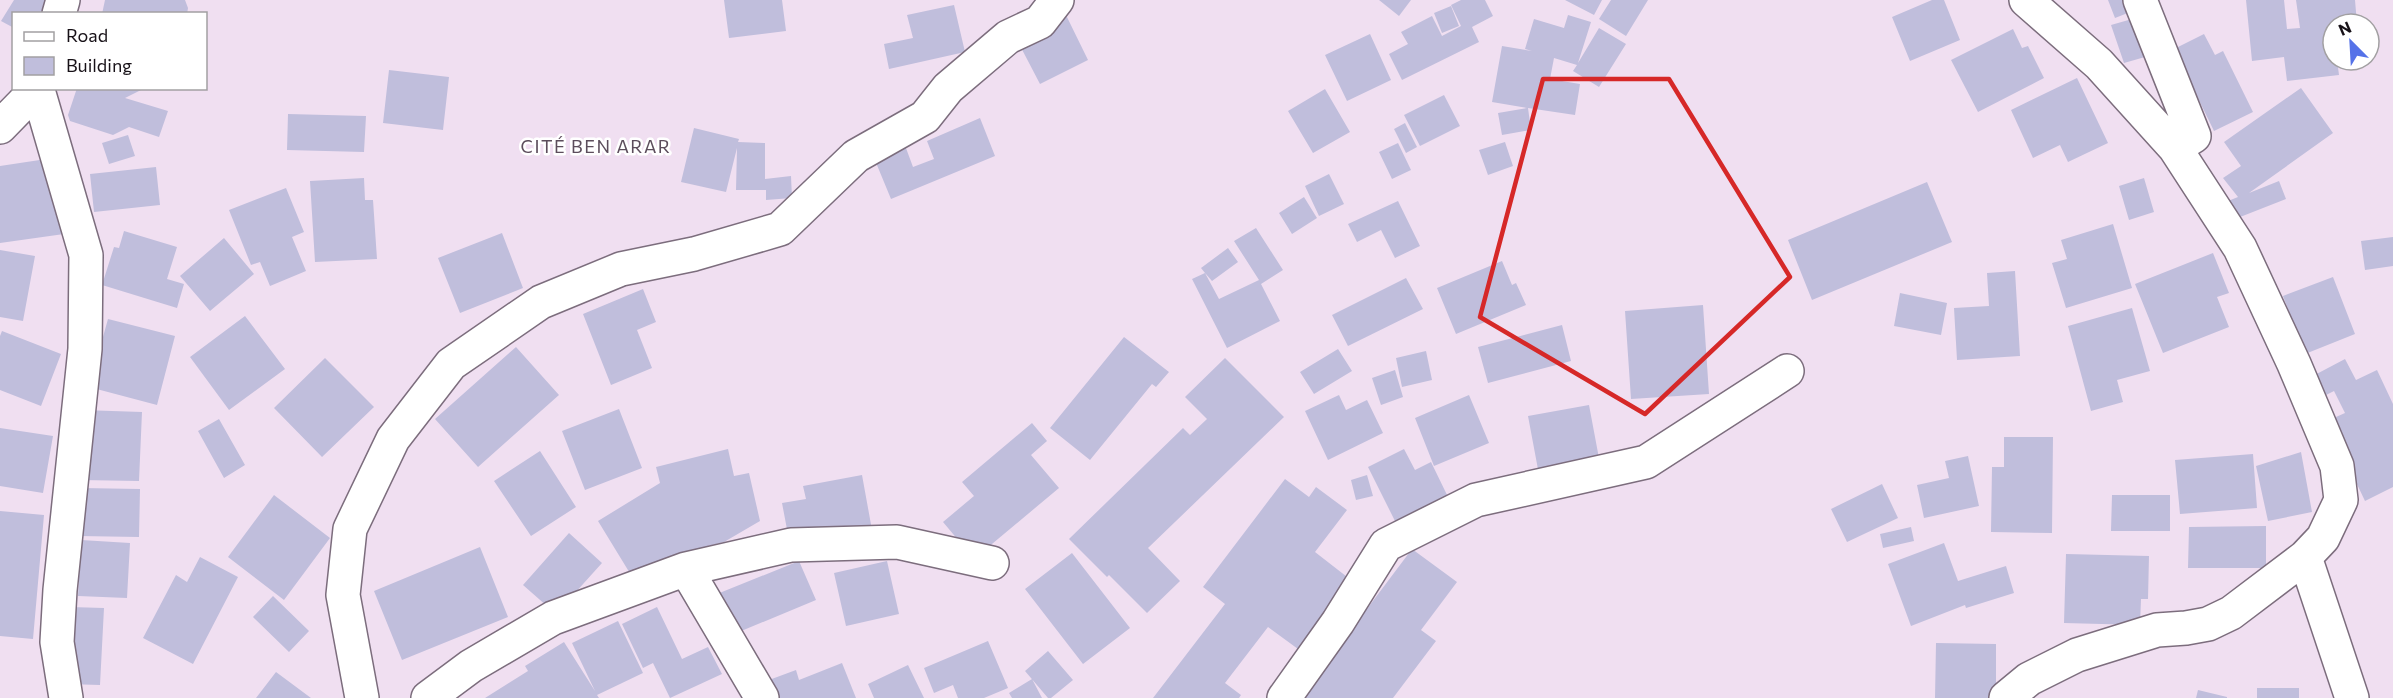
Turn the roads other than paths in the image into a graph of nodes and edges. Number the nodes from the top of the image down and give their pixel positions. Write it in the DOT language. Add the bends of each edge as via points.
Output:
graph roads {
  1 [pos="1056,0"];
  2 [pos="2026,0"];
  3 [pos="2140,0"];
  4 [pos="37,90"];
  5 [pos="38,90"];
  6 [pos="0,127"];
  7 [pos="2175,148"];
  8 [pos="1787,370"];
  9 [pos="2305,557"];
  10 [pos="992,562"];
  11 [pos="686,569"];
  12 [pos="66,698"];
  13 [pos="362,698"];
  14 [pos="428,698"];
  15 [pos="762,698"];
  16 [pos="1284,698"];
  17 [pos="2006,698"];
  18 [pos="2352,698"];
  1 -- 13 [label="street" via="1040,22 1008,37 948,88 925,117 856,156 780,229 611,273 541,302 451,364 393,439 350,529 343,595"];
  2 -- 7 [label="street" via="2099,64"];
  3 -- 7 [label="street" via="2194,136"];
  4 -- 6 [label="street"];
  5 -- 12 [label="street" via="86,255 85,349 57,642"];
  7 -- 9 [label="street" via="2240,248 2337,466 2342,500 2323,538"];
  8 -- 16 [label="street" via="1646,462 1476,500 1386,545"];
  9 -- 17 [label="street" via="2230,613 2208,624 2157,630 2077,655 2030,678"];
  9 -- 18 [label="street"];
  10 -- 11 [label="street" via="897,542 791,545"];
  11 -- 14 [label="street" via="553,618 471,666"];
  11 -- 15 [label="street"];
}
